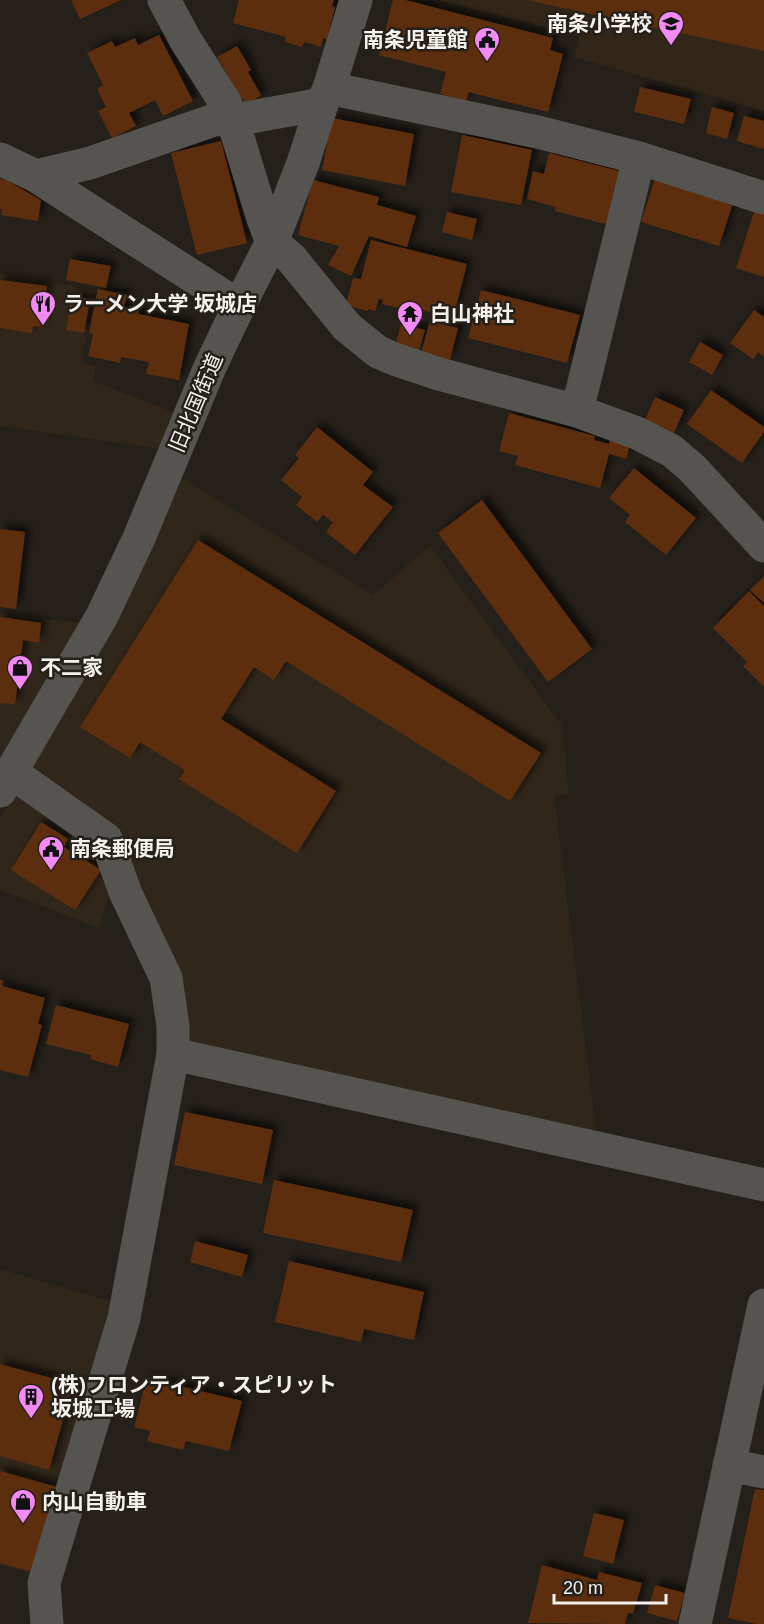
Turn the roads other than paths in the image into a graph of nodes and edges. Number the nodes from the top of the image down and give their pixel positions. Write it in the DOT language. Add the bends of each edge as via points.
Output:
graph roads {
  1 [pos="164,0"];
  2 [pos="356,0"];
  3 [pos="326,96"];
  4 [pos="232,118"];
  5 [pos="639,158"];
  6 [pos="0,159"];
  7 [pos="36,176"];
  8 [pos="764,198"];
  9 [pos="272,242"];
  10 [pos="239,306"];
  11 [pos="577,411"];
  12 [pos="764,546"];
  13 [pos="6,782"];
  14 [pos="173,1054"];
  15 [pos="764,1185"];
  16 [pos="764,1305"];
  17 [pos="729,1465"];
  18 [pos="764,1472"];
  19 [pos="47,1624"];
  20 [pos="695,1624"];
  1 -- 4 [label="street"];
  2 -- 3 [label="street, 旧北国街道"];
  3 -- 4 [label="street" via="246,118"];
  3 -- 5 [label="street" via="542,133"];
  3 -- 9 [label="street, 旧北国街道"];
  4 -- 7 [label="street" via="214,120 90,163"];
  4 -- 9 [label="street"];
  5 -- 8 [label="street"];
  5 -- 11 [label="street"];
  6 -- 7 [label="street"];
  7 -- 10 [label="street"];
  9 -- 10 [label="street, 旧北国街道"];
  9 -- 11 [label="street" via="291,258 347,327 378,352 439,374"];
  10 -- 13 [label="street, 旧北国街道" via="102,616"];
  11 -- 12 [label="street" via="637,433 672,451"];
  13 -- 14 [label="street" via="106,839 126,894 166,978"];
  14 -- 15 [label="street"];
  14 -- 19 [label="street" via="124,1318 44,1583"];
  16 -- 17 [label="street"];
  17 -- 18 [label="street"];
  17 -- 20 [label="street"];
}
